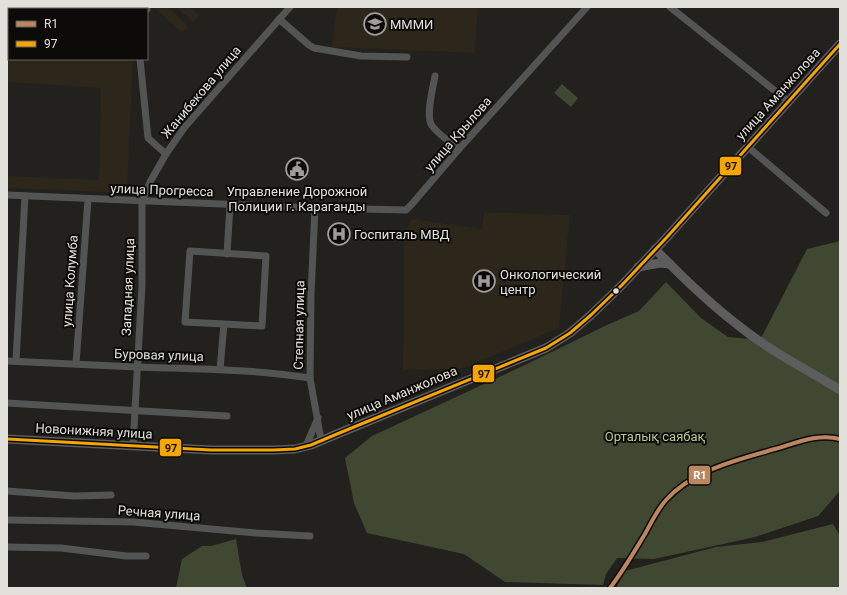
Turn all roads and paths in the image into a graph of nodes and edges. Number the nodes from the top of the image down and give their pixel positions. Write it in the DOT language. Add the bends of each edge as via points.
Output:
graph roads {
  1 [pos="290,7"];
  2 [pos="587,7"];
  3 [pos="670,7"];
  4 [pos="279,19"];
  5 [pos="840,44"];
  6 [pos="407,57"];
  7 [pos="140,60"];
  8 [pos="435,76"];
  9 [pos="789,102"];
  10 [pos="748,147"];
  11 [pos="459,149"];
  12 [pos="166,154"];
  13 [pos="7,195"];
  14 [pos="25,196"];
  15 [pos="88,199"];
  16 [pos="142,202"];
  17 [pos="230,204"];
  18 [pos="315,208"];
  19 [pos="826,213"];
  20 [pos="668,236"];
  21 [pos="655,249"];
  22 [pos="227,254"];
  23 [pos="669,263"];
  24 [pos="638,267"];
  25 [pos="224,324"];
  26 [pos="7,361"];
  27 [pos="16,361"];
  28 [pos="76,364"];
  29 [pos="137,367"];
  30 [pos="220,369"];
  31 [pos="310,378"];
  32 [pos="840,390"];
  33 [pos="7,403"];
  34 [pos="135,411"];
  35 [pos="227,416"];
  36 [pos="318,418"];
  37 [pos="7,439"];
  38 [pos="321,440"];
  39 [pos="133,446"];
  40 [pos="306,446"];
  41 [pos="7,491"];
  42 [pos="111,495"];
  43 [pos="7,520"];
  44 [pos="310,536"];
  45 [pos="7,547"];
  46 [pos="146,556"];
  1 -- 4 [label="street, Жанибекова улица"];
  2 -- 11 [label="street, улица Крылова"];
  3 -- 9 [label="street"];
  4 -- 6 [label="street" via="314,48 361,56"];
  4 -- 12 [label="street, Жанибекова улица" via="184,128"];
  5 -- 9 [label="main road, улица Аманжолова"];
  7 -- 12 [label="street" via="148,138"];
  8 -- 11 [label="street" via="430,122"];
  9 -- 10 [label="main road, улица Аманжолова"];
  10 -- 19 [label="street"];
  10 -- 20 [label="main road, улица Аманжолова"];
  11 -- 18 [label="street, улица Крылова" via="406,210"];
  12 -- 16 [label="street, Жанибекова улица"];
  13 -- 14 [label="street, улица Прогресса"];
  14 -- 15 [label="street, улица Прогресса"];
  14 -- 27 [label="street"];
  15 -- 16 [label="street, улица Прогресса"];
  15 -- 28 [label="street, улица Колумба"];
  16 -- 17 [label="street, улица Прогресса"];
  16 -- 29 [label="street, Западная улица" via="142,285"];
  17 -- 18 [label="street, улица Прогресса"];
  17 -- 22 [label="street"];
  18 -- 31 [label="street, Степная улица"];
  20 -- 21 [label="main road, улица Аманжолова"];
  20 -- 23 [label="main road" via="666,249"];
  21 -- 23 [label="main road"];
  21 -- 24 [label="main road, улица Аманжолова"];
  22 -- 25 [label="street" via="266,256 265,290 262,326"];
  22 -- 25 [label="street" via="190,251 185,322"];
  23 -- 24 [label="main road"];
  23 -- 32 [label="main road" via="738,326 774,351"];
  24 -- 38 [label="main road, улица Аманжолова" via="591,315 555,343"];
  25 -- 30 [label="street"];
  26 -- 27 [label="street, Буровая улица"];
  27 -- 28 [label="street, Буровая улица"];
  28 -- 29 [label="street, Буровая улица"];
  29 -- 30 [label="street, Буровая улица"];
  29 -- 34 [label="street, Западная улица"];
  30 -- 31 [label="street, Буровая улица"];
  31 -- 36 [label="street, Степная улица"];
  33 -- 34 [label="street"];
  34 -- 35 [label="street"];
  34 -- 39 [label="street, Западная улица"];
  36 -- 38 [label="street, Степная улица"];
  36 -- 40 [label="street"];
  37 -- 39 [label="main road, Новонижняя улица"];
  38 -- 40 [label="main road, Новонижняя улица"];
  39 -- 40 [label="main road, Новонижняя улица" via="246,451 295,449"];
  41 -- 42 [label="street" via="74,496"];
  43 -- 44 [label="street, Речная улица" via="133,522"];
  45 -- 46 [label="street" via="61,548"];
}
